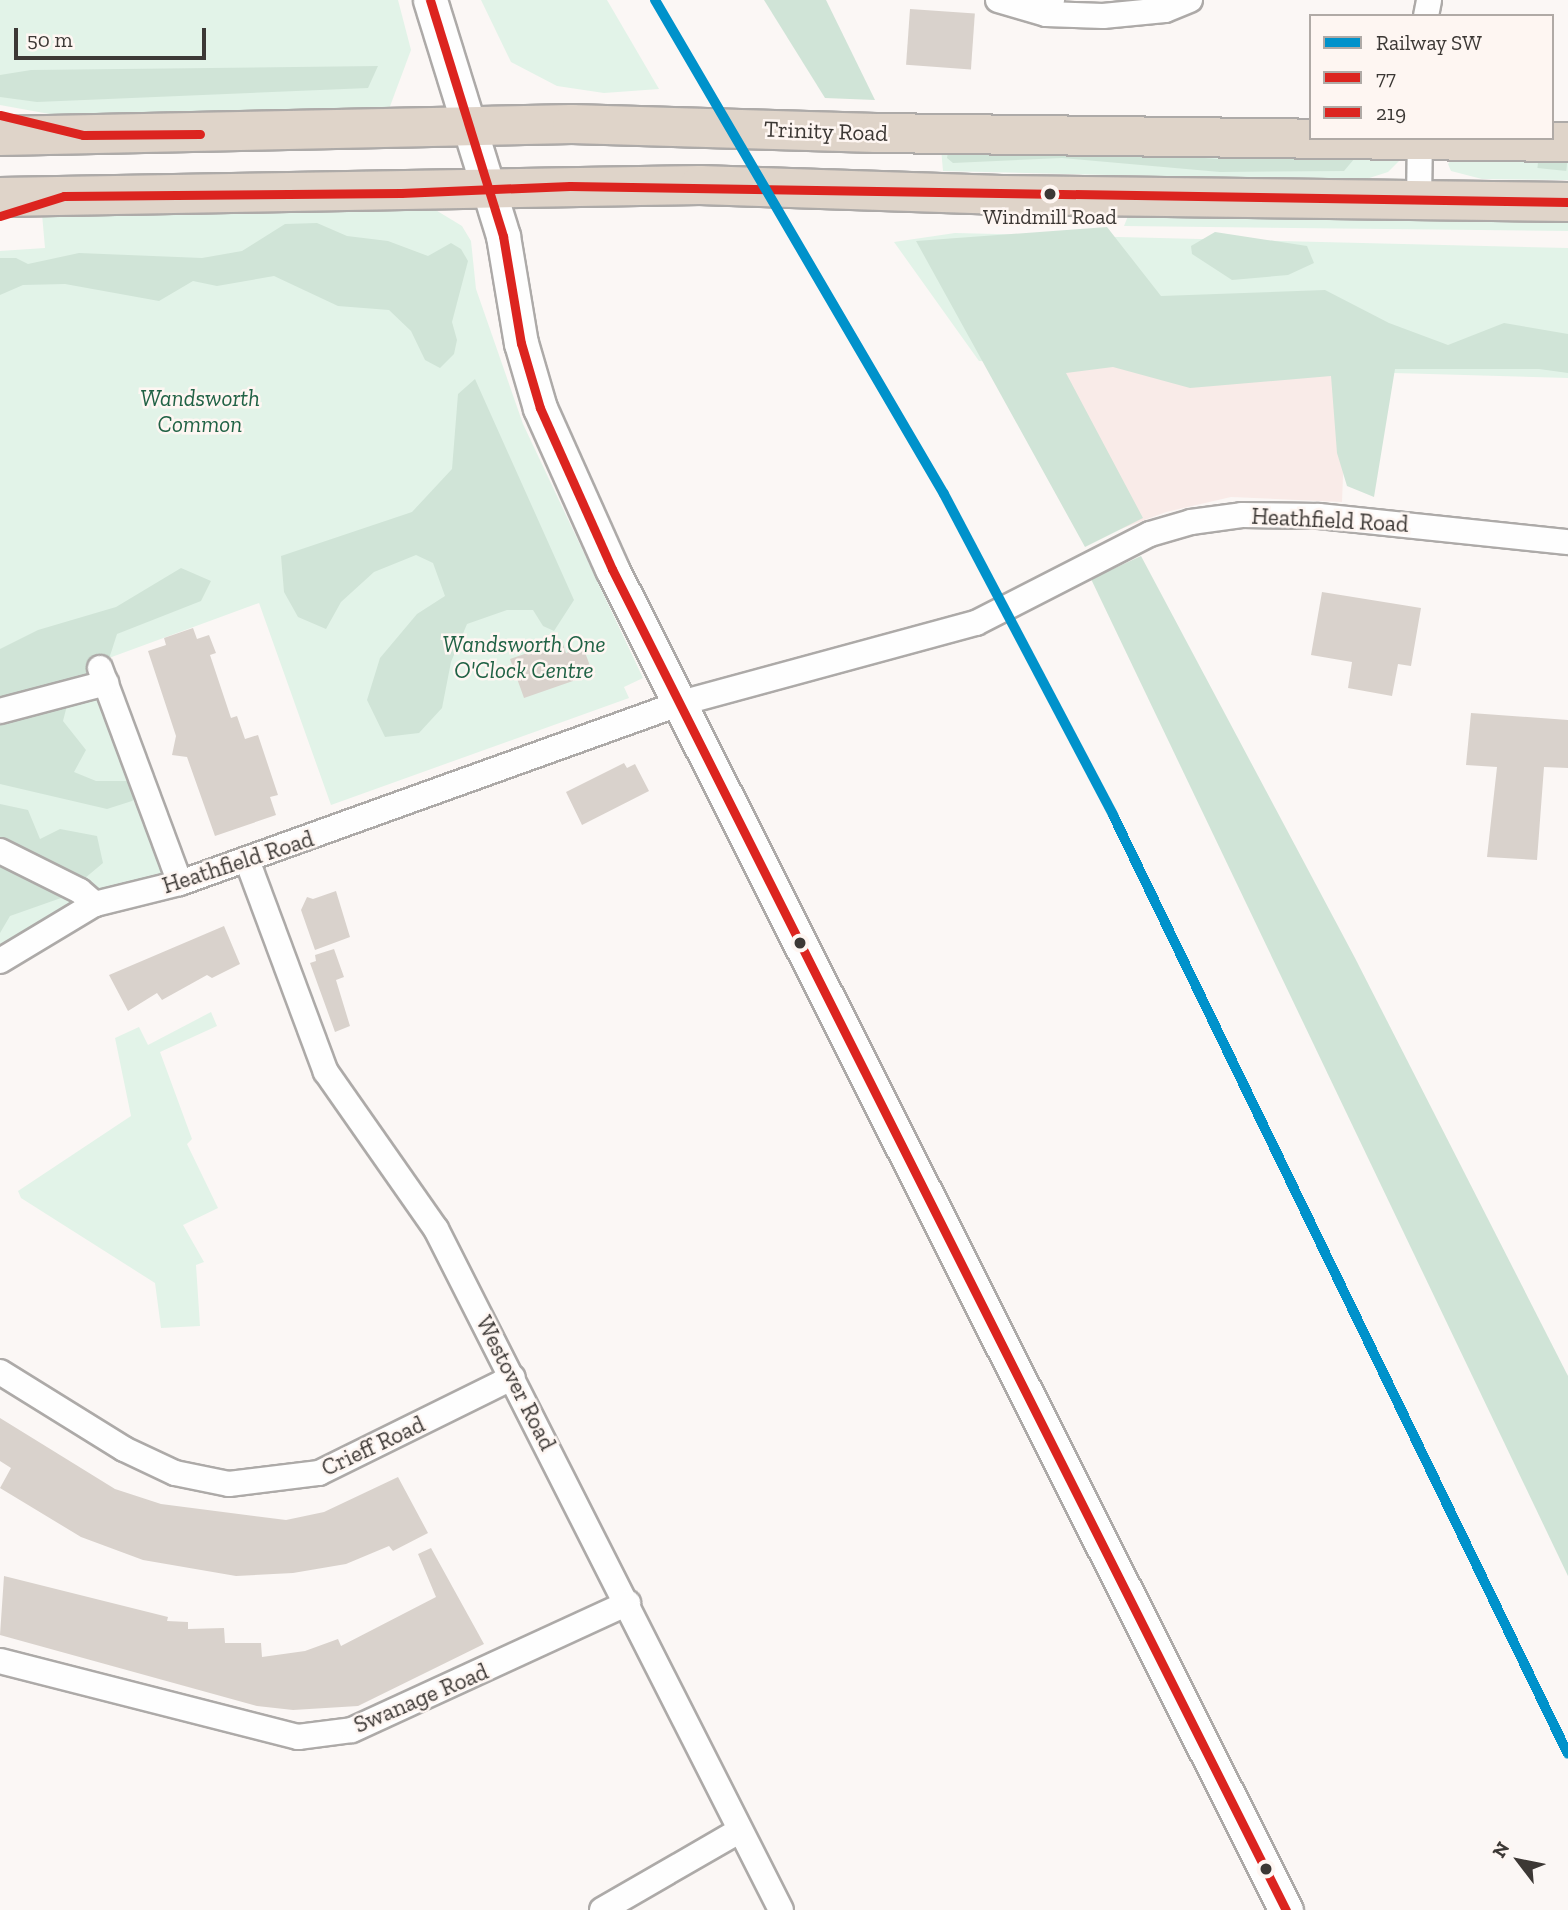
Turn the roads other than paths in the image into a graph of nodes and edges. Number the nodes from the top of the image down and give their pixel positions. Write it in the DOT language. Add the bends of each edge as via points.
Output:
graph roads {
  1 [pos="430,0"];
  2 [pos="998,0"];
  3 [pos="1190,0"];
  4 [pos="1049,7"];
  5 [pos="471,128"];
  6 [pos="0,136"];
  7 [pos="1309,139"];
  8 [pos="1419,140"];
  9 [pos="1568,142"];
  10 [pos="490,190"];
  11 [pos="0,197"];
  12 [pos="1419,200"];
  13 [pos="1568,202"];
  14 [pos="1568,542"];
  15 [pos="681,704"];
  16 [pos="0,711"];
  17 [pos="0,851"];
  18 [pos="247,860"];
  19 [pos="180,883"];
  20 [pos="95,904"];
  21 [pos="0,961"];
  22 [pos="0,1372"];
  23 [pos="513,1377"];
  24 [pos="628,1603"];
  25 [pos="0,1661"];
  26 [pos="739,1831"];
  27 [pos="602,1910"];
  28 [pos="781,1910"];
  29 [pos="1286,1910"];
  1 -- 5 [label="main road"];
  2 -- 4 [label="street"];
  3 -- 4 [label="street" via="1165,10 1103,16"];
  5 -- 6 [label="highway, Trinity Road"];
  5 -- 7 [label="highway, Trinity Road" via="566,124"];
  5 -- 10 [label="main road"];
  8 -- 9 [label="highway, Trinity Road"];
  8 -- 12 [label="street"];
  10 -- 11 [label="highway"];
  10 -- 12 [label="highway" via="700,185"];
  10 -- 15 [label="main road" via="503,236 521,343 540,408 612,569"];
  12 -- 13 [label="highway"];
  14 -- 15 [label="street, Heathfield Road" via="1337,517 1242,515 1191,522 1150,534 976,623"];
  15 -- 18 [label="street, Heathfield Road"];
  15 -- 29 [label="main road"];
  16 -- 19 [label="street" via="103,676"];
  17 -- 20 [label="street" via="80,891"];
  18 -- 19 [label="street, Heathfield Road"];
  18 -- 23 [label="street, Westover Road" via="326,1072 436,1229"];
  19 -- 20 [label="street, Heathfield Road"];
  20 -- 21 [label="street, Heathfield Road"];
  22 -- 23 [label="street, Crieff Road" via="124,1449 175,1473 229,1484 319,1473"];
  23 -- 24 [label="street, Westover Road"];
  24 -- 25 [label="street, Swanage Road" via="352,1730 298,1737"];
  24 -- 26 [label="street, Westover Road"];
  26 -- 27 [label="street"];
  26 -- 28 [label="street, Westover Road"];
}
